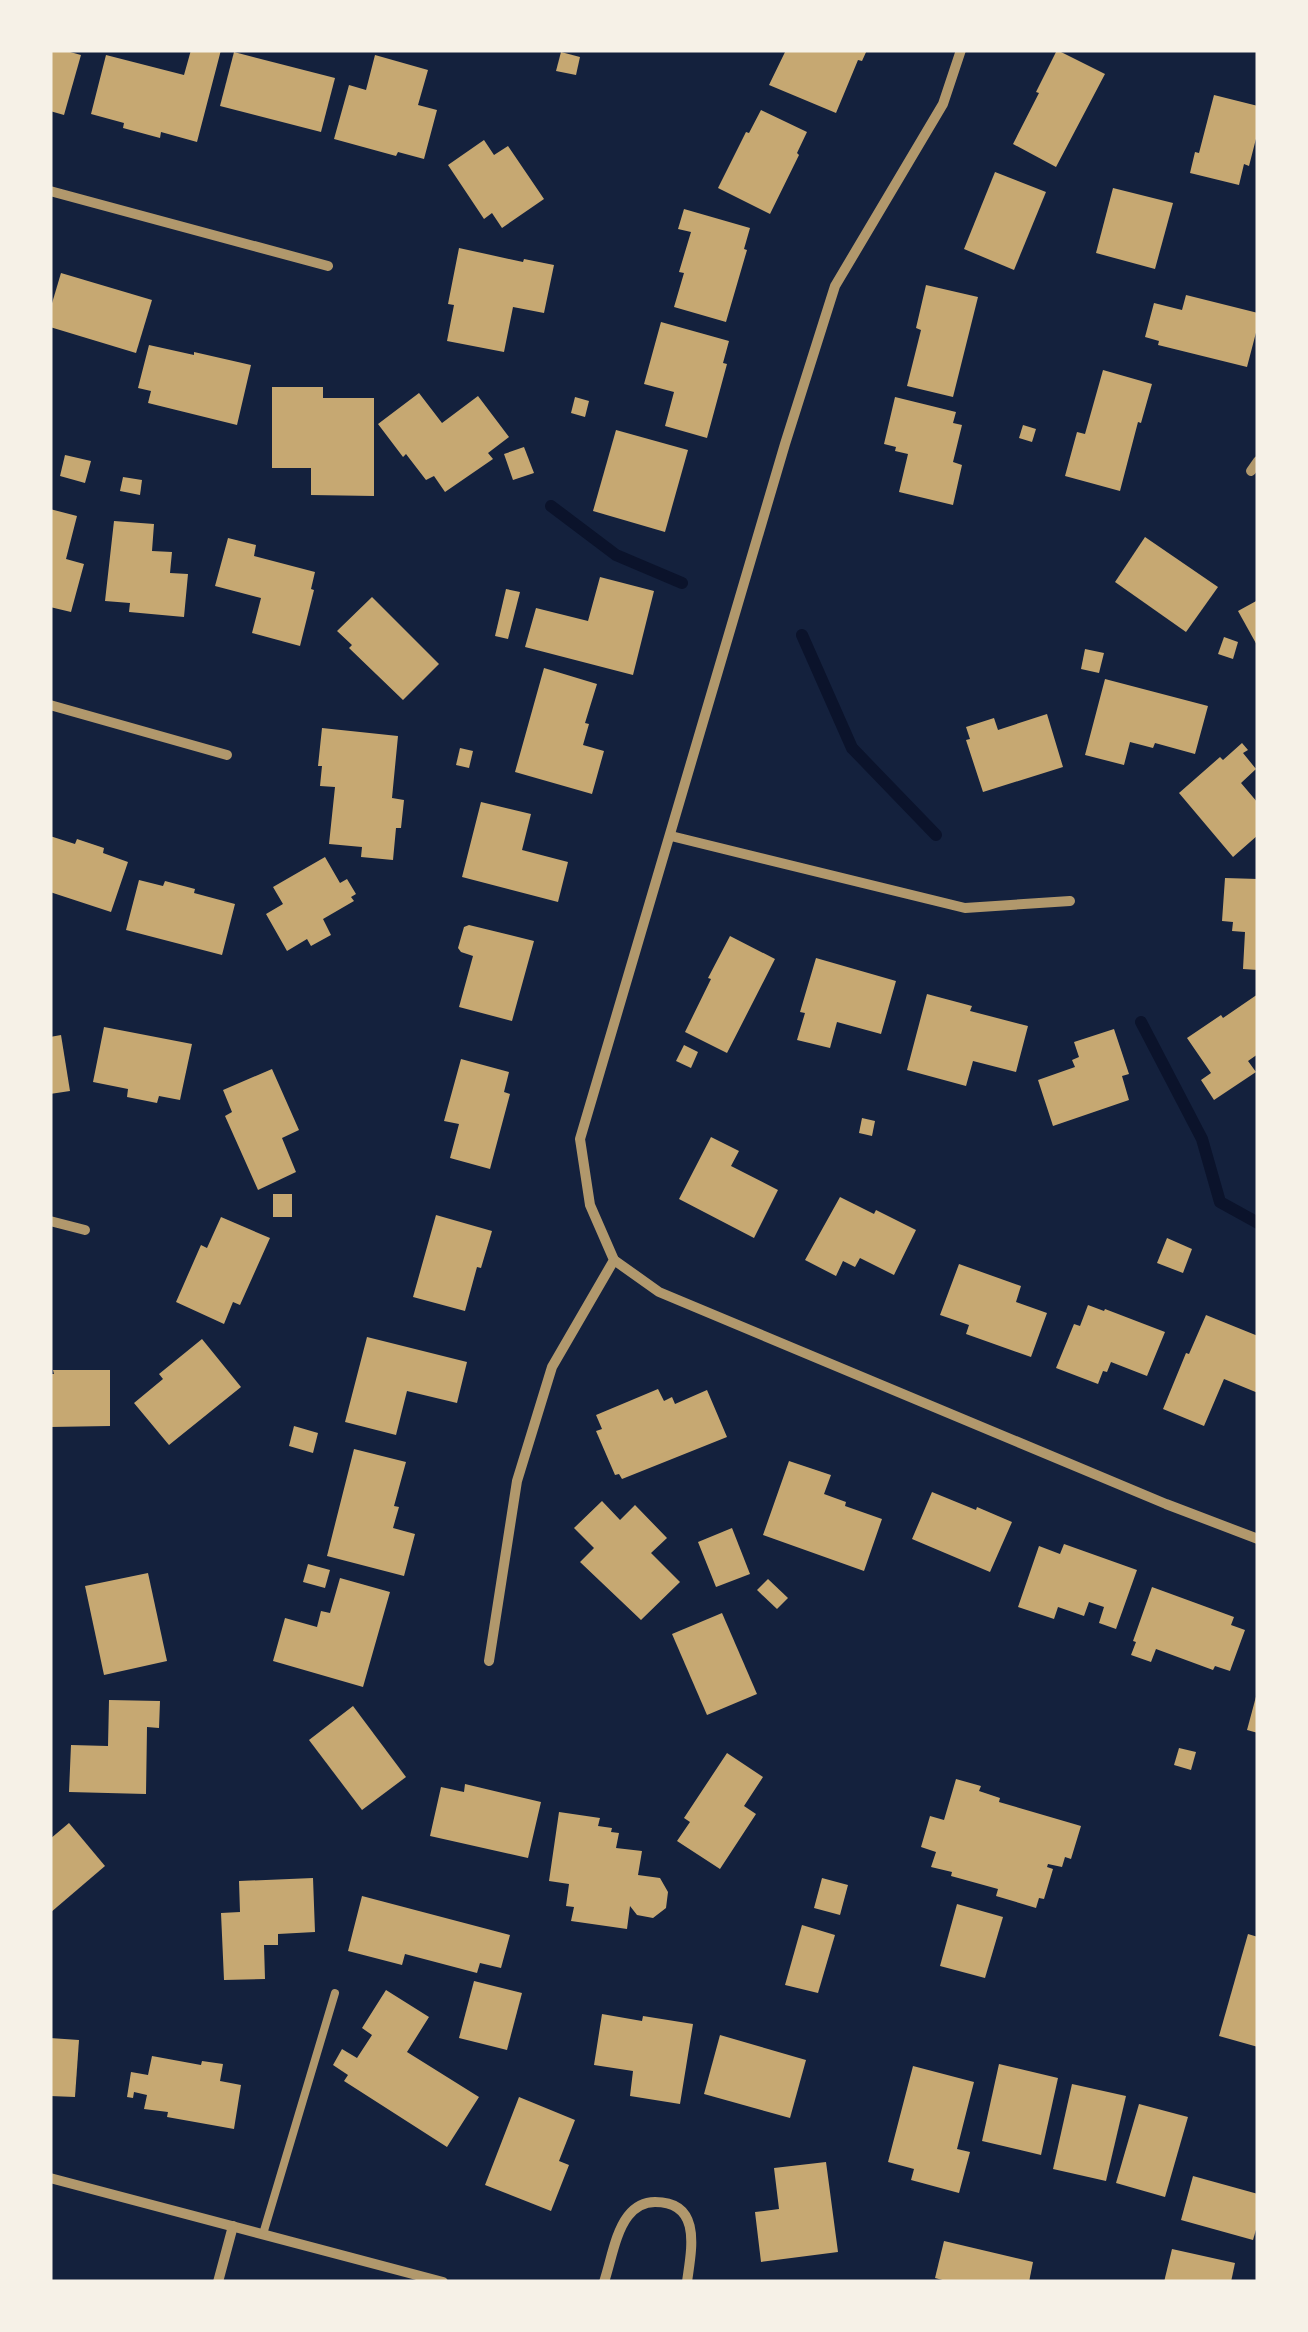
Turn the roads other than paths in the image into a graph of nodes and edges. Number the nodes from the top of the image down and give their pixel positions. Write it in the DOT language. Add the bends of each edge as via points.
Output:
graph roads {
  1 [pos="961,50"];
  2 [pos="50,190"];
  3 [pos="328,266"];
  4 [pos="50,705"];
  5 [pos="227,755"];
  6 [pos="670,836"];
  7 [pos="1070,901"];
  8 [pos="50,1221"];
  9 [pos="85,1230"];
  10 [pos="614,1260"];
  11 [pos="1258,1540"];
  12 [pos="488,1661"];
  13 [pos="335,1994"];
  14 [pos="50,2178"];
  15 [pos="233,2226"];
  16 [pos="263,2234"];
  17 [pos="218,2282"];
  18 [pos="443,2282"];
  19 [pos="604,2282"];
  20 [pos="687,2282"];
  1 -- 6 [label="street" via="943,104 835,286"];
  2 -- 3 [label="street"];
  4 -- 5 [label="street"];
  6 -- 7 [label="street" via="964,908"];
  6 -- 10 [label="street" via="580,1139 590,1206"];
  8 -- 9 [label="street"];
  10 -- 11 [label="street" via="659,1292"];
  10 -- 12 [label="street" via="552,1368 516,1481"];
  13 -- 16 [label="lane"];
  14 -- 15 [label="street"];
  15 -- 16 [label="street"];
  15 -- 17 [label="street"];
  16 -- 18 [label="street"];
  19 -- 20 [label="street" via="628,2217 648,2202 661,2202 689,2221"];
}
